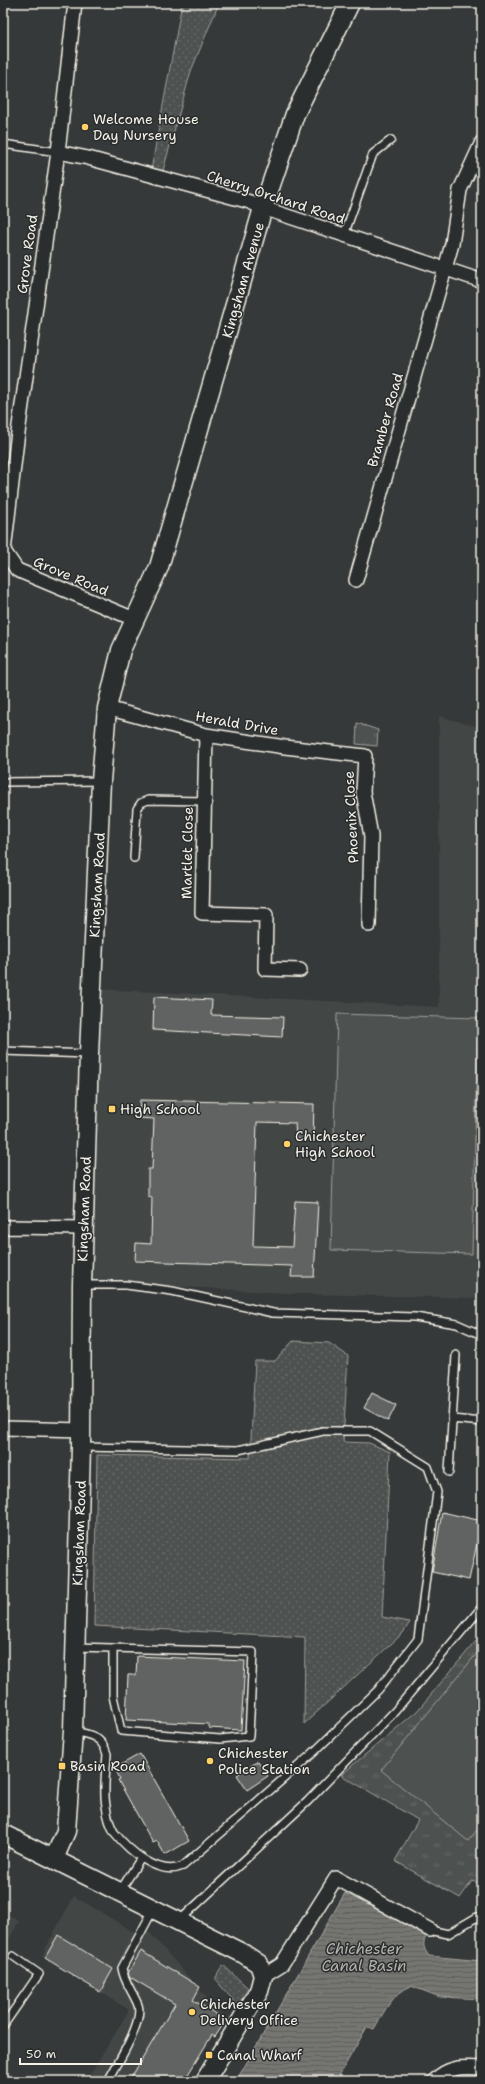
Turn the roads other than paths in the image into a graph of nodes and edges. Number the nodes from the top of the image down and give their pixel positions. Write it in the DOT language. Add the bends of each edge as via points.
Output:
graph roads {
  1 [pos="75,3"];
  2 [pos="350,3"];
  3 [pos="391,140"];
  4 [pos="482,142"];
  5 [pos="3,144"];
  6 [pos="58,152"];
  7 [pos="263,208"];
  8 [pos="344,235"];
  9 [pos="445,269"];
  10 [pos="482,281"];
  11 [pos="159,567"];
  12 [pos="356,580"];
  13 [pos="134,619"];
  14 [pos="107,708"];
  15 [pos="206,735"];
  16 [pos="364,756"];
  17 [pos="101,781"];
  18 [pos="3,782"];
  19 [pos="205,801"];
  20 [pos="134,858"];
  21 [pos="369,925"];
  22 [pos="300,970"];
  23 [pos="3,1051"];
  24 [pos="89,1054"];
  25 [pos="3,1228"];
  26 [pos="84,1228"];
  27 [pos="82,1285"];
  28 [pos="482,1334"];
  29 [pos="456,1355"];
  30 [pos="452,1419"];
  31 [pos="482,1422"];
  32 [pos="3,1428"];
  33 [pos="82,1439"];
  34 [pos="449,1472"];
  35 [pos="482,1608"];
  36 [pos="75,1646"];
  37 [pos="113,1648"];
  38 [pos="72,1731"];
  39 [pos="3,1834"];
  40 [pos="141,1858"];
  41 [pos="54,1859"];
  42 [pos="120,1891"];
  43 [pos="154,1908"];
  44 [pos="482,1918"];
  45 [pos="180,1921"];
  46 [pos="430,1930"];
  47 [pos="13,1956"];
  48 [pos="263,1976"];
  49 [pos="3,2026"];
  50 [pos="482,2068"];
  51 [pos="108,2081"];
  52 [pos="205,2081"];
  53 [pos="434,2081"];
  1 -- 6 [label="street, Grove Road"];
  2 -- 7 [label="street, Kingsham Avenue" via="295,114"];
  3 -- 8 [label="lane" via="373,154"];
  4 -- 9 [label="street, Bramber Road" via="460,190 452,244"];
  5 -- 6 [label="lane"];
  6 -- 7 [label="street, Cherry Orchard Road" via="250,202"];
  6 -- 13 [label="street, Grove Road" via="17,440 4,551 17,570"];
  7 -- 8 [label="street, Cherry Orchard Road"];
  7 -- 11 [label="street, Kingsham Avenue"];
  8 -- 9 [label="street, Cherry Orchard Road"];
  9 -- 10 [label="street, Cherry Orchard Road"];
  9 -- 12 [label="street, Bramber Road"];
  11 -- 13 [label="street, Kingsham Road"];
  13 -- 14 [label="street, Kingsham Road" via="121,650"];
  14 -- 15 [label="street, Herald Drive"];
  14 -- 17 [label="street, Kingsham Road"];
  15 -- 16 [label="street, Herald Drive" via="285,748"];
  15 -- 19 [label="street, Martlet Close"];
  16 -- 21 [label="street, Phoenix Close" via="363,792 371,836"];
  17 -- 18 [label="lane"];
  17 -- 24 [label="street, Kingsham Road"];
  19 -- 20 [label="lane" via="148,800 141,803 137,809"];
  19 -- 22 [label="street, Martlet Close" via="202,913 266,915 265,969"];
  23 -- 24 [label="lane"];
  24 -- 26 [label="street, Kingsham Road"];
  25 -- 26 [label="street"];
  26 -- 27 [label="street, Kingsham Road"];
  27 -- 28 [label="lane" via="126,1285 172,1291 273,1313 415,1317 457,1324"];
  27 -- 33 [label="street, Kingsham Road"];
  29 -- 30 [label="lane"];
  30 -- 31 [label="lane"];
  30 -- 34 [label="lane"];
  32 -- 33 [label="street"];
  33 -- 36 [label="street, Kingsham Road"];
  33 -- 40 [label="lane" via="238,1450 323,1431 370,1431 428,1467 437,1492 418,1639 378,1690 312,1754 183,1866 174,1870 161,1868"];
  35 -- 45 [label="lane" via="384,1722 308,1801"];
  36 -- 37 [label="lane"];
  36 -- 38 [label="street, Kingsham Road"];
  37 -- 37 [label="lane" via="114,1696 121,1731 220,1739 249,1736 253,1652"];
  38 -- 40 [label="lane" via="91,1734 99,1738 105,1746 106,1806 110,1822 114,1832"];
  38 -- 41 [label="street, Kingsham Road" via="66,1831"];
  39 -- 41 [label="street"];
  40 -- 42 [label="lane"];
  41 -- 42 [label="street"];
  42 -- 43 [label="street"];
  43 -- 45 [label="street"];
  43 -- 51 [label="lane" via="122,1968 123,1977 138,2005 138,2018"];
  44 -- 46 [label="lane" via="477,1917 448,1934"];
  45 -- 48 [label="street" via="244,1954 259,1964"];
  46 -- 48 [label="street" via="336,1878 282,1964"];
  47 -- 49 [label="lane" via="39,1974"];
  48 -- 52 [label="street" via="259,1991"];
  50 -- 53 [label="street" via="454,2068 440,2074"];
}
